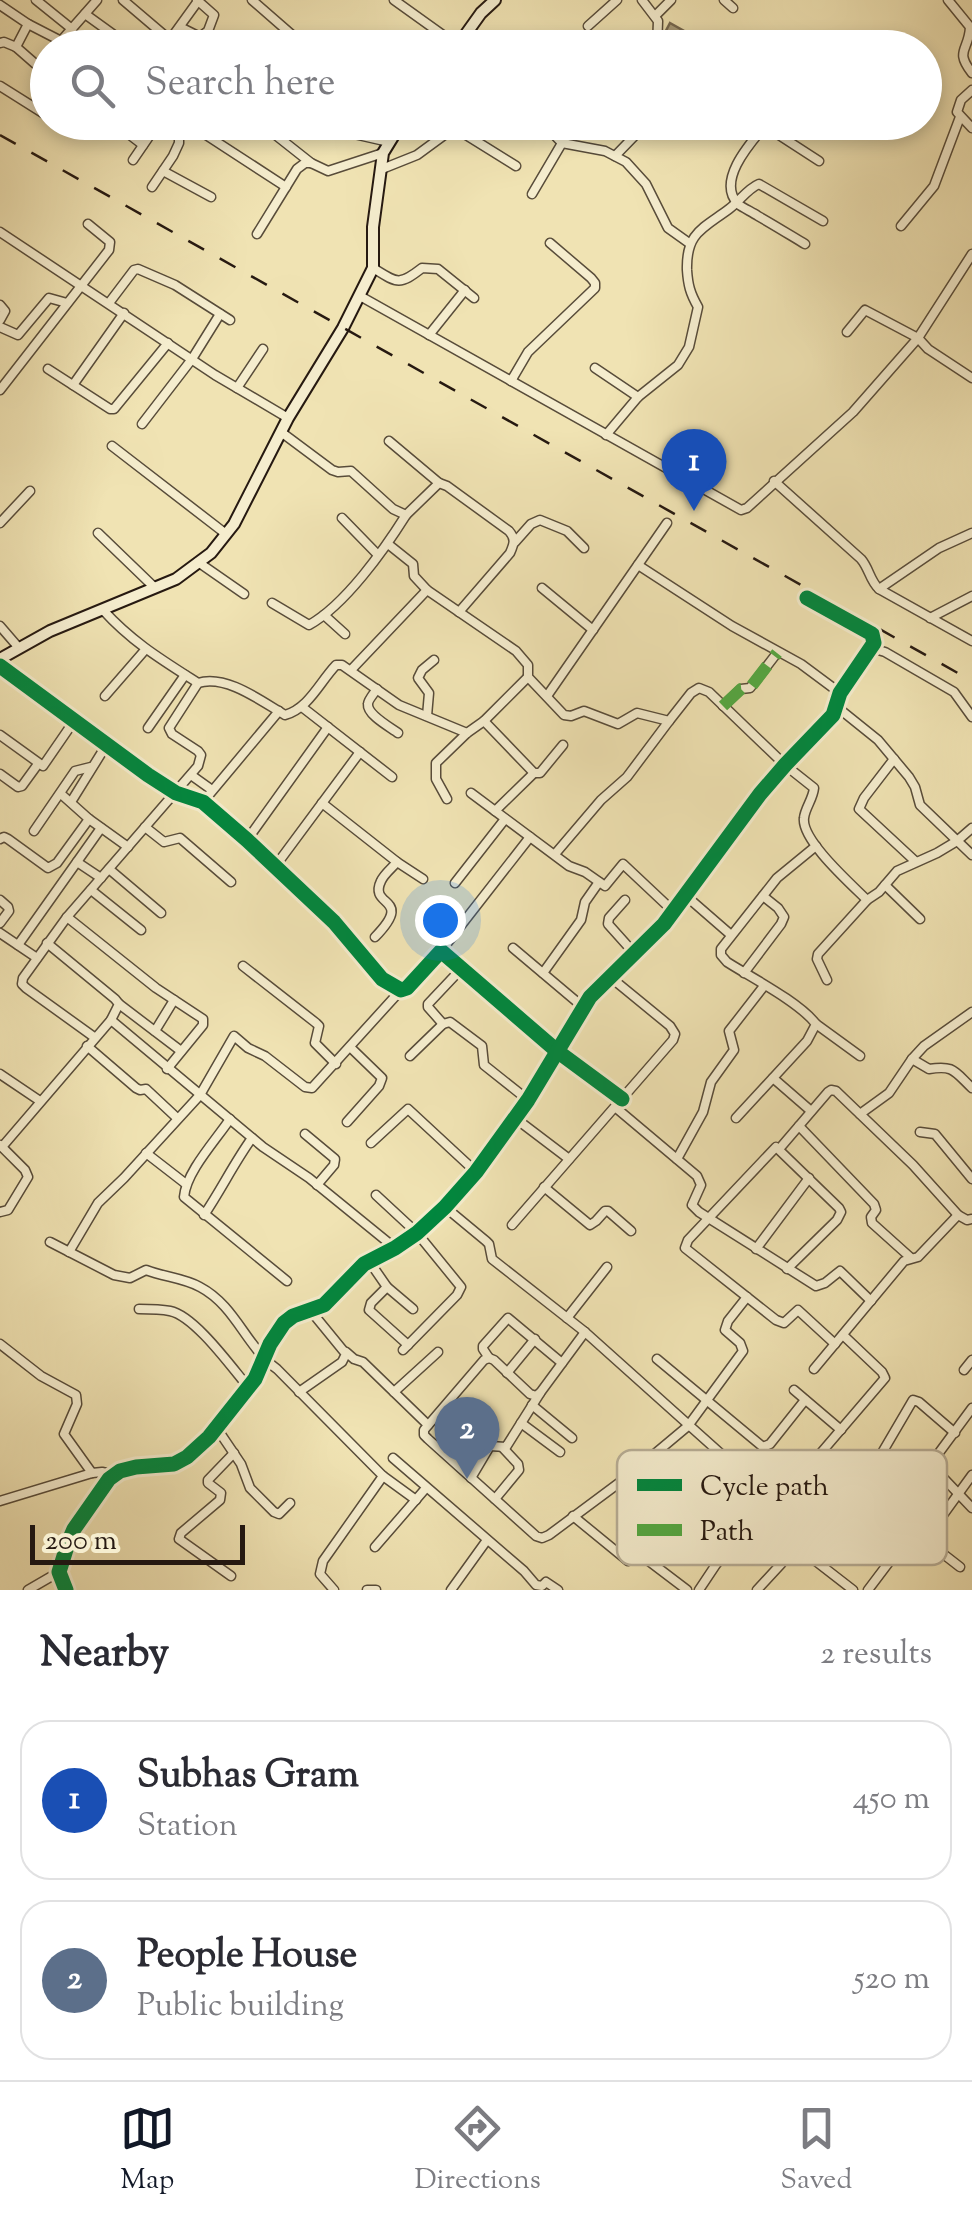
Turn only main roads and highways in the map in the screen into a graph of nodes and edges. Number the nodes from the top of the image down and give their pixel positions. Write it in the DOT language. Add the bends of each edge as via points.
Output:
graph roads {
  1 [pos="495,0"];
  2 [pos="470,30"];
  3 [pos="390,140"];
  4 [pos="0,662"];
  1 -- 2 [label="main road"];
  3 -- 4 [label="main road" via="373,228 373,268 234,524 211,553 176,578 50,631"];
}
